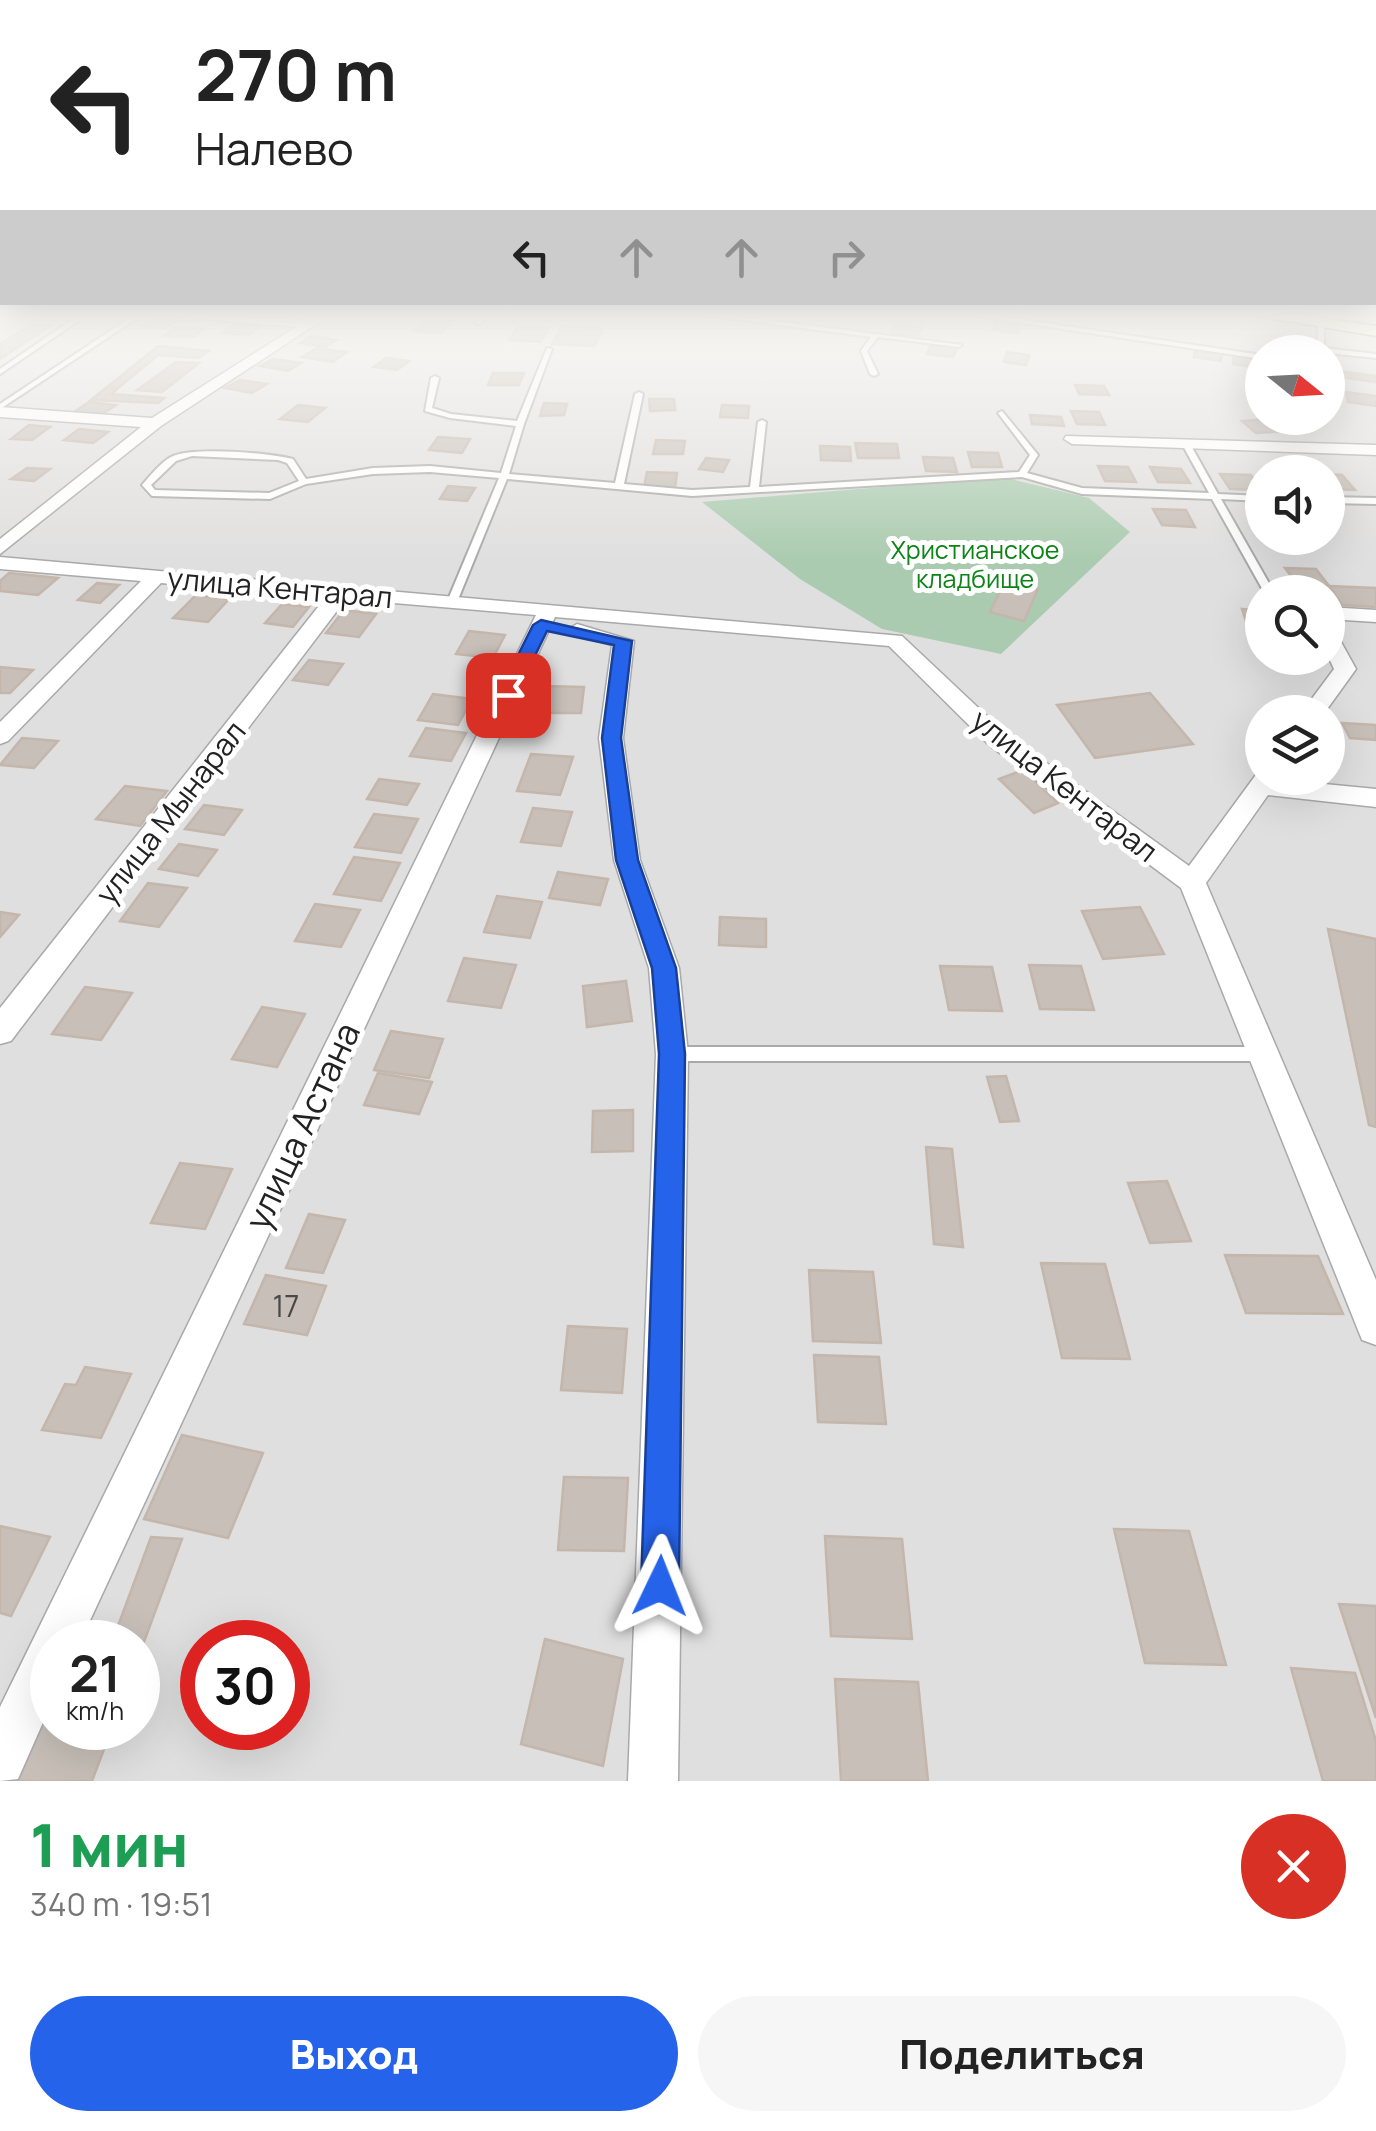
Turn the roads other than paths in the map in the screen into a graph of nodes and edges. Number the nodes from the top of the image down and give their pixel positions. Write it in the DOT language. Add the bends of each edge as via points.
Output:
graph roads {
  1 [pos="199,396"];
  2 [pos="431,396"];
  3 [pos="530,396"];
  4 [pos="639,396"];
  5 [pos="0,410"];
  6 [pos="1002,413"];
  7 [pos="762,422"];
  8 [pos="155,424"];
  9 [pos="520,424"];
  10 [pos="1072,438"];
  11 [pos="1186,444"];
  12 [pos="1376,450"];
  13 [pos="1022,474"];
  14 [pos="503,479"];
  15 [pos="304,482"];
  16 [pos="619,487"];
  17 [pos="754,489"];
  18 [pos="1214,496"];
  19 [pos="1245,497"];
  20 [pos="1345,500"];
  21 [pos="1376,501"];
  22 [pos="0,548"];
  23 [pos="0,563"];
  24 [pos="1258,575"];
  25 [pos="156,577"];
  26 [pos="340,593"];
  27 [pos="452,602"];
  28 [pos="1345,614"];
  29 [pos="1376,616"];
  30 [pos="545,618"];
  31 [pos="0,736"];
  32 [pos="1345,794"];
  33 [pos="1255,795"];
  34 [pos="1376,798"];
  35 [pos="1192,882"];
  36 [pos="0,1031"];
  37 [pos="672,1054"];
  38 [pos="1263,1054"];
  39 [pos="1376,1326"];
  40 [pos="67,1620"];
  41 [pos="30,1697"];
  42 [pos="0,1760"];
  43 [pos="653,1781"];
  1 -- 8 [label="street"];
  2 -- 9 [label="lane" via="428,408 450,416"];
  3 -- 9 [label="lane"];
  4 -- 16 [label="lane"];
  5 -- 8 [label="street"];
  6 -- 13 [label="lane" via="1034,455"];
  7 -- 17 [label="lane"];
  8 -- 22 [label="street"];
  9 -- 14 [label="lane"];
  10 -- 11 [label="street"];
  11 -- 12 [label="street"];
  11 -- 18 [label="lane"];
  13 -- 17 [label="lane"];
  13 -- 18 [label="lane" via="1082,491"];
  14 -- 15 [label="lane" via="411,470"];
  14 -- 16 [label="lane"];
  14 -- 27 [label="lane"];
  15 -- 15 [label="lane" via="290,461 192,454 172,458 146,485 152,493 270,496"];
  16 -- 17 [label="lane"];
  18 -- 19 [label="lane"];
  18 -- 24 [label="lane"];
  20 -- 21 [label="lane"];
  23 -- 25 [label="street, улица Кентарал"];
  25 -- 26 [label="street, улица Кентарал"];
  25 -- 31 [label="street"];
  26 -- 27 [label="street, улица Кентарал"];
  26 -- 36 [label="street, улица Мынарал"];
  27 -- 30 [label="street, улица Кентарал"];
  28 -- 29 [label="street"];
  30 -- 35 [label="street, улица Кентарал" via="895,640 997,739"];
  30 -- 37 [label="street" via="623,641 614,756 627,860 664,968"];
  30 -- 40 [label="street, улица Астана"];
  32 -- 34 [label="street"];
  33 -- 35 [label="street"];
  35 -- 38 [label="street"];
  37 -- 38 [label="lane"];
  37 -- 43 [label="street"];
  38 -- 39 [label="street"];
  41 -- 42 [label="street"];
}
